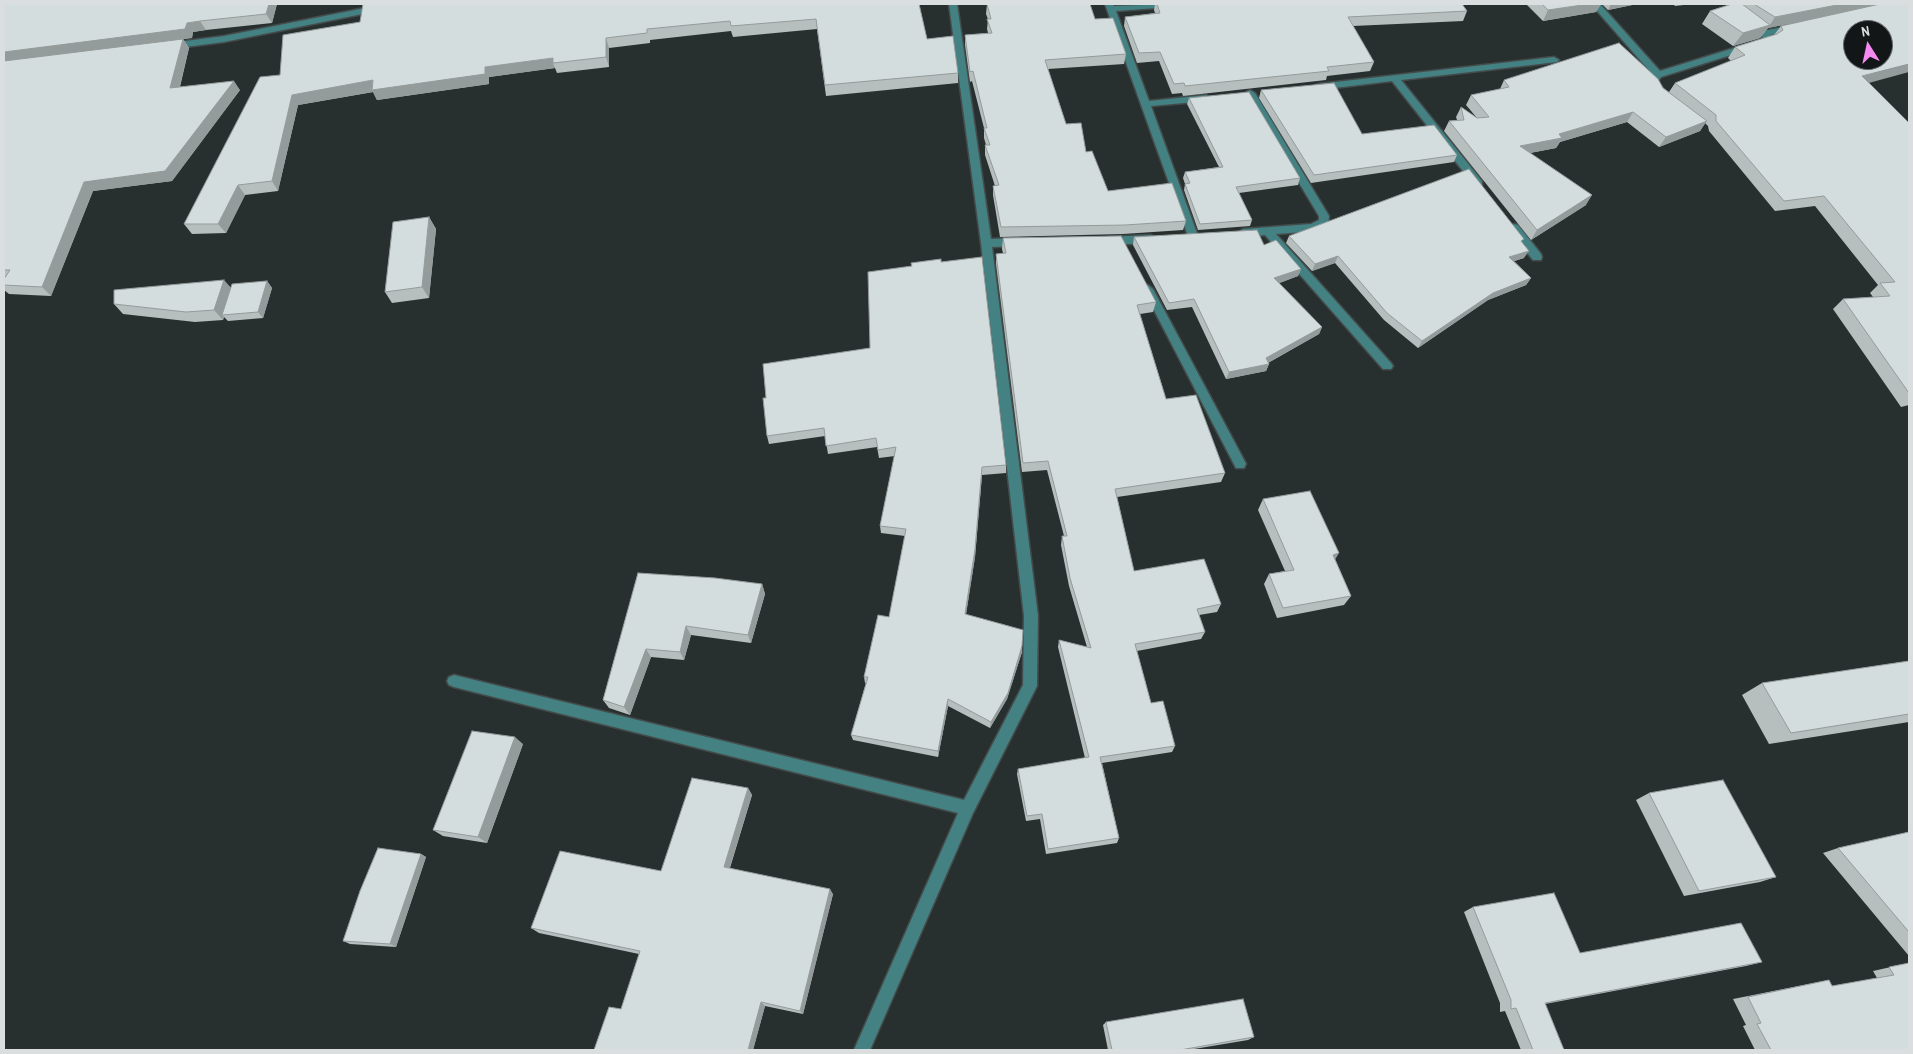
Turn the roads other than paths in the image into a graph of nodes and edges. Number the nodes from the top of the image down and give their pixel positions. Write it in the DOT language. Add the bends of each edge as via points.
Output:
graph roads {
  1 [pos="397,4"];
  2 [pos="953,4"];
  3 [pos="1170,4"];
  4 [pos="1595,4"];
  5 [pos="1110,6"];
  6 [pos="1803,26"];
  7 [pos="157,47"];
  8 [pos="1554,60"];
  9 [pos="1658,75"];
  10 [pos="1395,79"];
  11 [pos="1308,88"];
  12 [pos="1250,93"];
  13 [pos="1212,97"];
  14 [pos="1668,100"];
  15 [pos="1145,104"];
  16 [pos="1482,188"];
  17 [pos="1506,218"];
  18 [pos="1267,231"];
  19 [pos="1230,234"];
  20 [pos="1193,236"];
  21 [pos="1158,238"];
  22 [pos="1093,241"];
  23 [pos="1025,242"];
  24 [pos="986,243"];
  25 [pos="1537,257"];
  26 [pos="1141,275"];
  27 [pos="1387,366"];
  28 [pos="1240,464"];
  29 [pos="454,681"];
  30 [pos="968,808"];
  31 [pos="862,1050"];
  1 -- 7 [label="street" via="224,38"];
  2 -- 24 [label="street"];
  3 -- 5 [label="street"];
  4 -- 9 [label="street"];
  5 -- 15 [label="street"];
  6 -- 9 [label="street" via="1763,31 1766,41"];
  8 -- 10 [label="street"];
  9 -- 14 [label="street" via="1653,81"];
  10 -- 11 [label="street"];
  10 -- 16 [label="street"];
  12 -- 18 [label="street" via="1324,216 1324,222 1313,228"];
  13 -- 15 [label="street"];
  15 -- 20 [label="street"];
  17 -- 25 [label="street"];
  18 -- 19 [label="street"];
  18 -- 27 [label="street"];
  21 -- 22 [label="street" via="1125,245"];
  23 -- 24 [label="street"];
  24 -- 30 [label="street" via="1031,616 1030,686"];
  26 -- 28 [label="street"];
  29 -- 30 [label="street"];
  30 -- 31 [label="street"];
}
